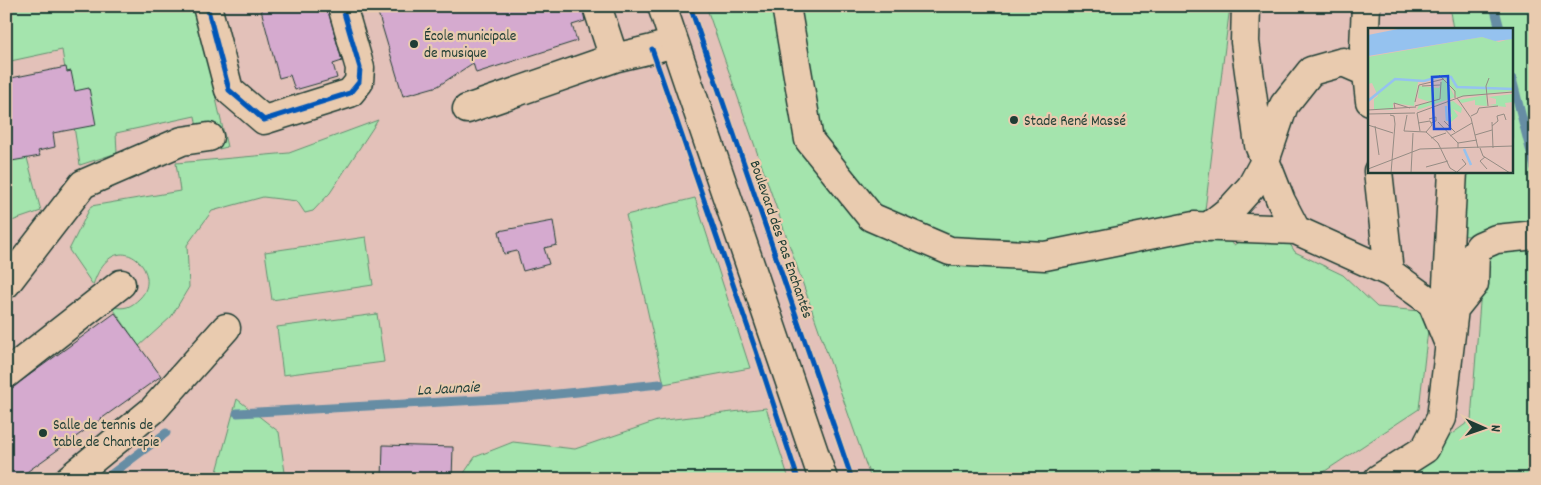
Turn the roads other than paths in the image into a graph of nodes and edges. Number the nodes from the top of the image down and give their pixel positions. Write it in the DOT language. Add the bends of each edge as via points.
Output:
graph roads {
  1 [pos="207,6"];
  2 [pos="342,6"];
  3 [pos="597,6"];
  4 [pos="662,6"];
  5 [pos="786,6"];
  6 [pos="1246,6"];
  7 [pos="1366,6"];
  8 [pos="674,42"];
  9 [pos="614,58"];
  10 [pos="1366,72"];
  11 [pos="1368,86"];
  12 [pos="467,109"];
  13 [pos="209,137"];
  14 [pos="1265,161"];
  15 [pos="1378,172"];
  16 [pos="1453,172"];
  17 [pos="1208,227"];
  18 [pos="1296,230"];
  19 [pos="1535,235"];
  20 [pos="1389,272"];
  21 [pos="6,284"];
  22 [pos="121,284"];
  23 [pos="1454,309"];
  24 [pos="226,328"];
  25 [pos="1450,345"];
  26 [pos="6,374"];
  27 [pos="69,479"];
  28 [pos="823,479"];
  29 [pos="1378,479"];
  1 -- 2 [label="main road" via="229,90 264,120 350,94 359,82 360,68"];
  3 -- 9 [label="main road"];
  4 -- 8 [label="main road"];
  5 -- 17 [label="main road" via="809,140 872,217 950,251 1045,256 1194,226"];
  6 -- 14 [label="main road" via="1245,42 1259,145"];
  7 -- 10 [label="main road"];
  8 -- 9 [label="main road"];
  8 -- 28 [label="main road"];
  9 -- 12 [label="main road"];
  10 -- 11 [label="main road"];
  10 -- 14 [label="main road" via="1343,62 1311,71 1284,105"];
  13 -- 21 [label="main road" via="182,142 83,184"];
  14 -- 17 [label="main road" via="1251,187"];
  14 -- 18 [label="main road" via="1280,202"];
  15 -- 20 [label="main road"];
  16 -- 23 [label="main road" via="1447,285"];
  17 -- 18 [label="main road"];
  18 -- 20 [label="main road"];
  19 -- 23 [label="main road" via="1496,239 1480,246 1475,253 1474,284"];
  20 -- 25 [label="main road" via="1432,303"];
  22 -- 26 [label="main road"];
  23 -- 25 [label="main road"];
  24 -- 27 [label="main road" via="153,410"];
  25 -- 29 [label="main road" via="1442,418 1425,449"];
}
